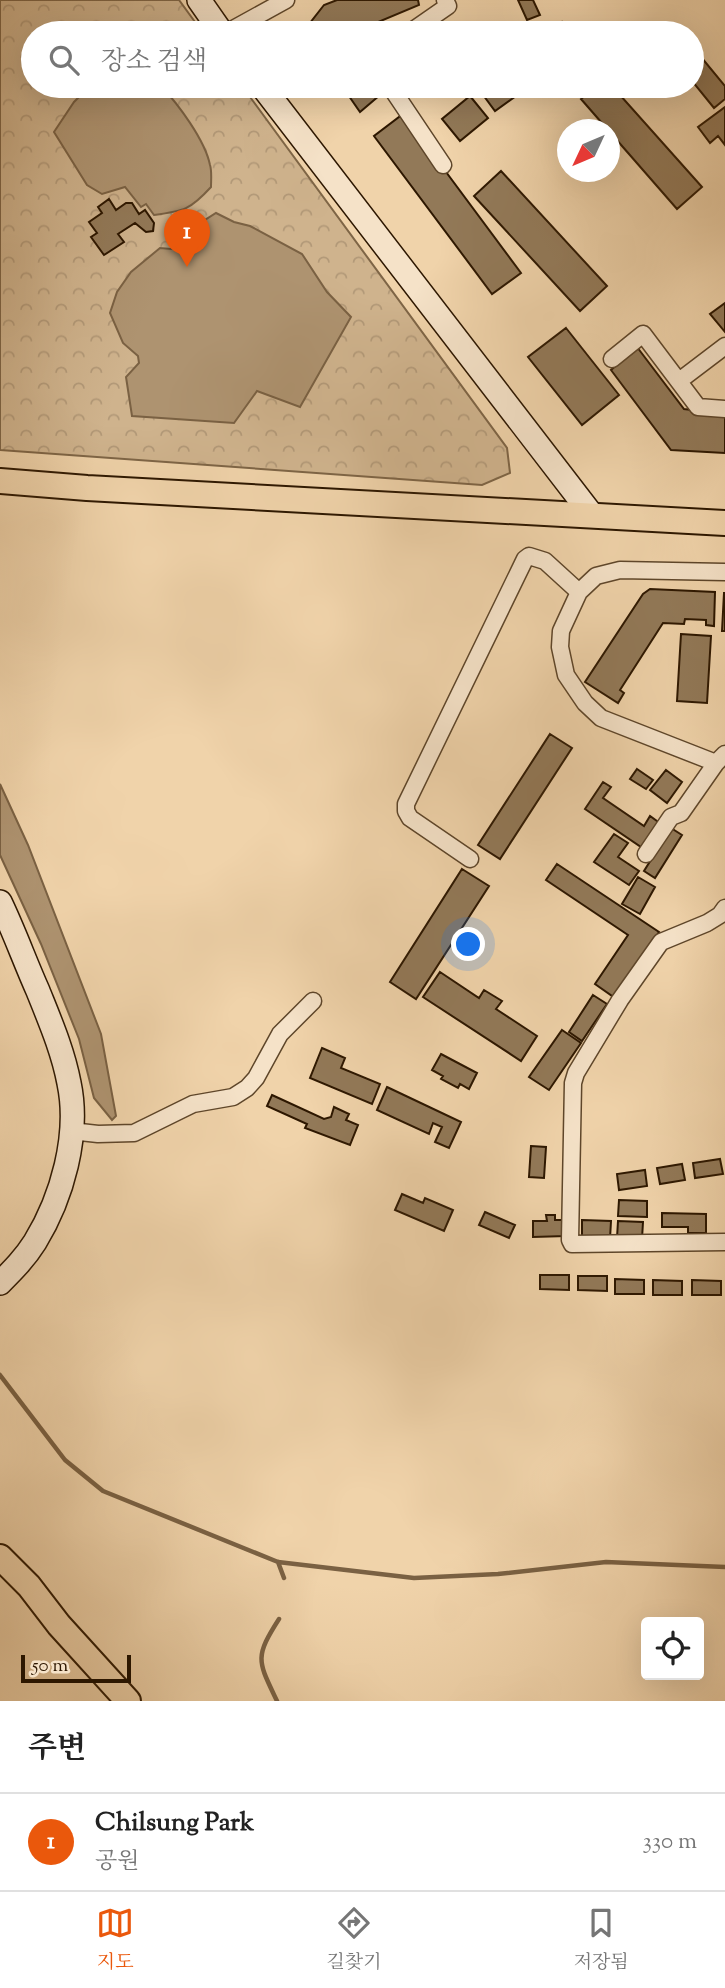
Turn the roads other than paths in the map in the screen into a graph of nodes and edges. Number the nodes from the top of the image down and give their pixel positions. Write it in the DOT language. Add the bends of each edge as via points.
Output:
graph roads {
  1 [pos="199,0"];
  2 [pos="286,0"];
  3 [pos="445,0"];
  4 [pos="215,21"];
  5 [pos="247,21"];
  6 [pos="427,21"];
  7 [pos="271,98"];
  8 [pos="398,98"];
  9 [pos="443,165"];
  10 [pos="725,346"];
  11 [pos="612,359"];
  12 [pos="679,380"];
  13 [pos="725,409"];
  14 [pos="0,481"];
  15 [pos="592,515"];
  16 [pos="725,523"];
  17 [pos="725,572"];
  18 [pos="579,592"];
  19 [pos="720,759"];
  20 [pos="646,854"];
  21 [pos="470,859"];
  22 [pos="0,902"];
  23 [pos="725,908"];
  24 [pos="313,1001"];
  25 [pos="71,1131"];
  26 [pos="725,1242"];
  27 [pos="0,1283"];
  28 [pos="0,1557"];
  29 [pos="128,1701"];
  1 -- 4 [label="street"];
  2 -- 5 [label="street"];
  3 -- 6 [label="street" via="449,6"];
  7 -- 15 [label="street"];
  8 -- 9 [label="street"];
  10 -- 12 [label="street"];
  11 -- 12 [label="street" via="643,334"];
  12 -- 13 [label="street" via="698,407"];
  14 -- 15 [label="main road"];
  15 -- 16 [label="main road"];
  17 -- 18 [label="street" via="609,572 596,576"];
  18 -- 19 [label="street" via="561,631 559,647 566,674 585,703 601,718"];
  18 -- 21 [label="street" via="545,561 525,559 406,804 410,818"];
  19 -- 20 [label="street"];
  22 -- 25 [label="street" via="58,1041 70,1084"];
  23 -- 26 [label="street" via="707,923 661,942 576,1073 570,1240 572,1244"];
  24 -- 25 [label="street" via="280,1034 256,1078 233,1097 193,1104 134,1133"];
  25 -- 27 [label="street" via="56,1199 44,1225 22,1261"];
  28 -- 29 [label="main road"];
}
